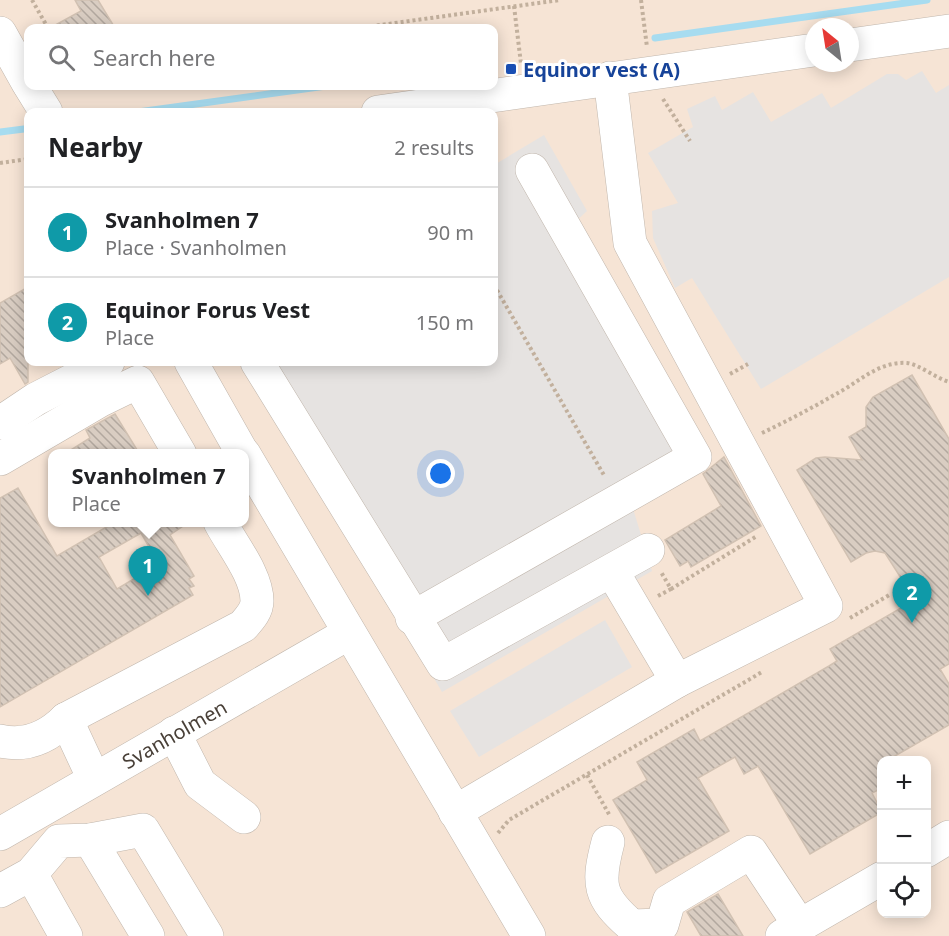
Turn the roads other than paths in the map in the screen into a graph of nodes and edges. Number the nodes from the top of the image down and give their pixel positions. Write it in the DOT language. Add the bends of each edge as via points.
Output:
graph roads {
  1 [pos="949,31"];
  2 [pos="0,33"];
  3 [pos="859,44"];
  4 [pos="805,51"];
  5 [pos="610,78"];
  6 [pos="20,80"];
  7 [pos="28,90"];
  8 [pos="43,108"];
  9 [pos="405,108"];
  10 [pos="532,170"];
  11 [pos="653,290"];
  12 [pos="612,315"];
  13 [pos="100,366"];
  14 [pos="193,366"];
  15 [pos="259,366"];
  16 [pos="0,423"];
  17 [pos="178,449"];
  18 [pos="241,449"];
  19 [pos="0,459"];
  20 [pos="249,463"];
  21 [pos="223,527"];
  22 [pos="648,550"];
  23 [pos="612,571"];
  24 [pos="412,618"];
  25 [pos="349,633"];
  26 [pos="677,681"];
  27 [pos="66,719"];
  28 [pos="174,733"];
  29 [pos="0,741"];
  30 [pos="94,779"];
  31 [pos="42,809"];
  32 [pos="455,812"];
  33 [pos="244,817"];
  34 [pos="0,834"];
  35 [pos="949,837"];
  36 [pos="74,840"];
  37 [pos="608,842"];
  38 [pos="931,848"];
  39 [pos="31,874"];
  40 [pos="877,881"];
  41 [pos="0,891"];
  42 [pos="791,931"];
  43 [pos="66,936"];
  44 [pos="148,936"];
  45 [pos="207,936"];
  46 [pos="529,936"];
  1 -- 3 [label="street"];
  2 -- 6 [label="street"];
  4 -- 5 [label="street"];
  5 -- 9 [label="street"];
  5 -- 11 [label="street" via="630,243"];
  7 -- 8 [label="street"];
  10 -- 12 [label="street"];
  11 -- 12 [label="street"];
  11 -- 26 [label="street" via="826,606"];
  12 -- 24 [label="street" via="695,457"];
  13 -- 16 [label="street" via="36,399"];
  14 -- 18 [label="street"];
  15 -- 24 [label="street"];
  17 -- 19 [label="street" via="138,382 99,400"];
  20 -- 25 [label="street"];
  21 -- 27 [label="street" via="252,580 257,602 252,616 243,626"];
  22 -- 23 [label="street"];
  23 -- 24 [label="street" via="442,664"];
  23 -- 26 [label="street"];
  25 -- 28 [label="street, Svanholmen"];
  25 -- 32 [label="street"];
  26 -- 32 [label="street"];
  27 -- 29 [label="street" via="50,735 24,742"];
  27 -- 30 [label="street"];
  28 -- 30 [label="street, Svanholmen"];
  28 -- 33 [label="street" via="200,784"];
  30 -- 31 [label="street, Svanholmen"];
  31 -- 34 [label="street, Svanholmen"];
  31 -- 36 [label="street"];
  32 -- 46 [label="street"];
  35 -- 38 [label="street"];
  36 -- 39 [label="street"];
  36 -- 44 [label="street"];
  36 -- 45 [label="street" via="143,830"];
  37 -- 42 [label="street" via="601,890 614,911 632,926 662,925 669,901 751,852"];
  39 -- 41 [label="street"];
  39 -- 43 [label="street"];
  40 -- 42 [label="street"];
}
